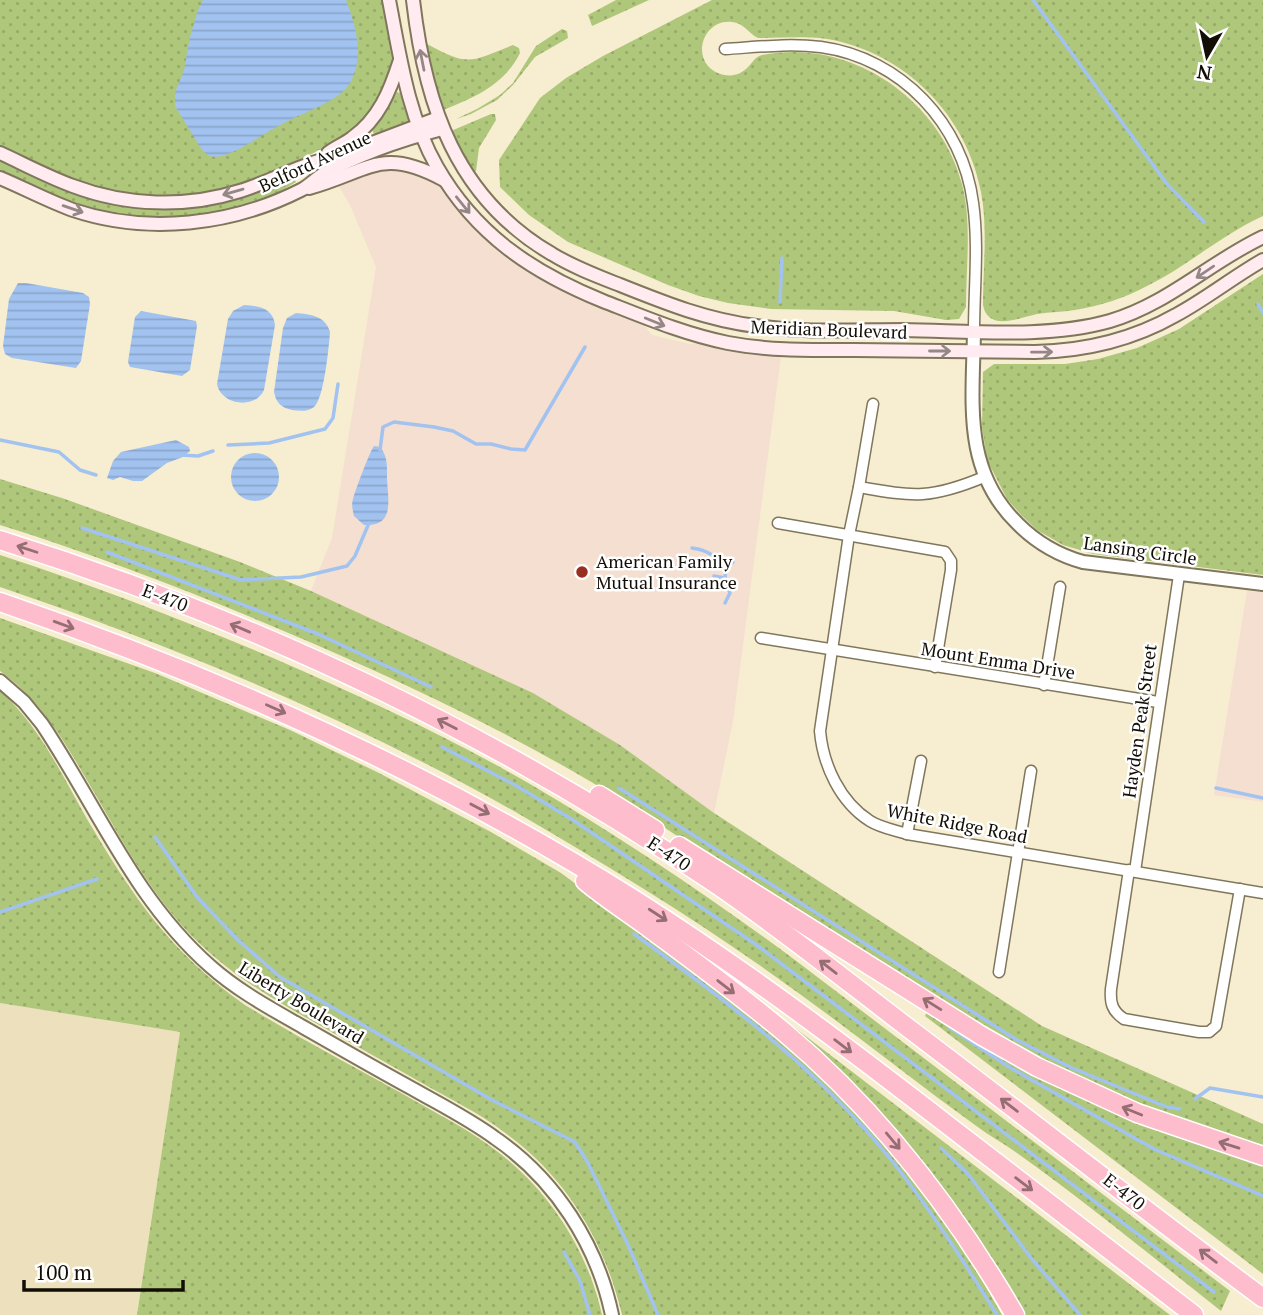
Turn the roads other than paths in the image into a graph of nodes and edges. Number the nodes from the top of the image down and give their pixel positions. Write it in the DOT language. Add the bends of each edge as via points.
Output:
graph roads {
  1 [pos="389,0"];
  2 [pos="413,0"];
  3 [pos="725,49"];
  4 [pos="401,57"];
  5 [pos="440,123"];
  6 [pos="420,130"];
  7 [pos="0,153"];
  8 [pos="320,160"];
  9 [pos="0,178"];
  10 [pos="446,181"];
  11 [pos="302,190"];
  12 [pos="1263,237"];
  13 [pos="1263,260"];
  14 [pos="974,331"];
  15 [pos="974,351"];
  16 [pos="873,404"];
  17 [pos="984,477"];
  18 [pos="859,487"];
  19 [pos="778,523"];
  20 [pos="849,534"];
  21 [pos="0,540"];
  22 [pos="1179,575"];
  23 [pos="1263,584"];
  24 [pos="1060,587"];
  25 [pos="0,602"];
  26 [pos="761,638"];
  27 [pos="832,650"];
  28 [pos="934,667"];
  29 [pos="0,681"];
  30 [pos="1044,685"];
  31 [pos="1158,702"];
  32 [pos="921,761"];
  33 [pos="1031,771"];
  34 [pos="550,780"];
  35 [pos="907,834"];
  36 [pos="1019,852"];
  37 [pos="558,853"];
  38 [pos="1132,871"];
  39 [pos="1240,889"];
  40 [pos="1263,893"];
  41 [pos="999,972"];
  42 [pos="1263,1156"];
  43 [pos="1263,1298"];
  44 [pos="612,1315"];
  45 [pos="1015,1315"];
  46 [pos="1194,1315"];
  1 -- 4 [label="main road, Meridian Boulevard"];
  5 -- 2 [label="main road, Meridian Boulevard, one-way" via="424,67"];
  3 -- 14 [label="street" via="795,45 839,51 889,71 928,104 954,141 971,187"];
  4 -- 6 [label="main road, Meridian Boulevard"];
  4 -- 8 [label="main road" via="376,115"];
  5 -- 6 [label="main road, Belford Avenue"];
  5 -- 14 [label="main road, Meridian Boulevard" via="470,179 518,231 567,262 672,306 717,320 765,327"];
  6 -- 8 [label="main road, Belford Avenue"];
  6 -- 10 [label="main road, Meridian Boulevard"];
  6 -- 11 [label="main road, Belford Avenue" via="326,173"];
  8 -- 7 [label="main road, Belford Avenue, one-way" via="227,194 158,202 84,190"];
  9 -- 11 [label="main road, Belford Avenue, one-way" via="72,210 148,224 230,216"];
  10 -- 11 [label="main road" via="415,167 387,162"];
  10 -- 15 [label="main road, Meridian Boulevard, one-way" via="489,234 541,272 686,333 775,349"];
  12 -- 14 [label="main road, Meridian Boulevard, one-way" via="1171,295 1113,320 1051,331"];
  15 -- 13 [label="main road, Meridian Boulevard, one-way" via="1057,351 1116,341 1178,314"];
  14 -- 15 [label="street, Lansing Circle"];
  15 -- 17 [label="street, Lansing Circle" via="974,438"];
  16 -- 18 [label="street, White Ridge Road"];
  17 -- 18 [label="street" via="925,495"];
  17 -- 22 [label="street, Lansing Circle" via="1015,522 1056,552 1093,564"];
  18 -- 20 [label="street, White Ridge Road"];
  19 -- 20 [label="street"];
  20 -- 27 [label="street, White Ridge Road"];
  20 -- 28 [label="street" via="939,550 948,556 951,569"];
  34 -- 21 [label="highway, E-470, one-way" via="402,701 283,646 124,582"];
  22 -- 23 [label="street, Lansing Circle"];
  22 -- 31 [label="street, Hayden Peak Street"];
  24 -- 30 [label="street"];
  25 -- 37 [label="highway, one-way" via="151,657 293,717 406,771"];
  26 -- 27 [label="street, Mount Emma Drive"];
  27 -- 28 [label="street, Mount Emma Drive"];
  27 -- 35 [label="street, White Ridge Road" via="820,731 834,781 870,821"];
  28 -- 30 [label="street, Mount Emma Drive"];
  29 -- 44 [label="street, Liberty Boulevard" via="42,724 135,881 184,943 252,998 466,1119 515,1153 548,1186 578,1228 598,1269"];
  30 -- 31 [label="street, Mount Emma Drive"];
  31 -- 38 [label="street, Hayden Peak Street"];
  32 -- 35 [label="street"];
  33 -- 36 [label="street"];
  42 -- 34 [label="highway, one-way" via="1143,1116 1037,1067 591,791 579,784"];
  43 -- 34 [label="highway, E-470, one-way" via="784,933 676,858"];
  35 -- 36 [label="street, White Ridge Road"];
  36 -- 38 [label="street, White Ridge Road"];
  36 -- 41 [label="street"];
  37 -- 45 [label="highway, one-way" via="587,882 782,1031 842,1086 938,1198"];
  37 -- 46 [label="highway, one-way" via="777,997"];
  38 -- 39 [label="street, White Ridge Road"];
  38 -- 39 [label="street, Hayden Peak Street" via="1111,989 1112,1007 1124,1020 1187,1030 1209,1031 1216,1026"];
  39 -- 40 [label="street, White Ridge Road"];
}
